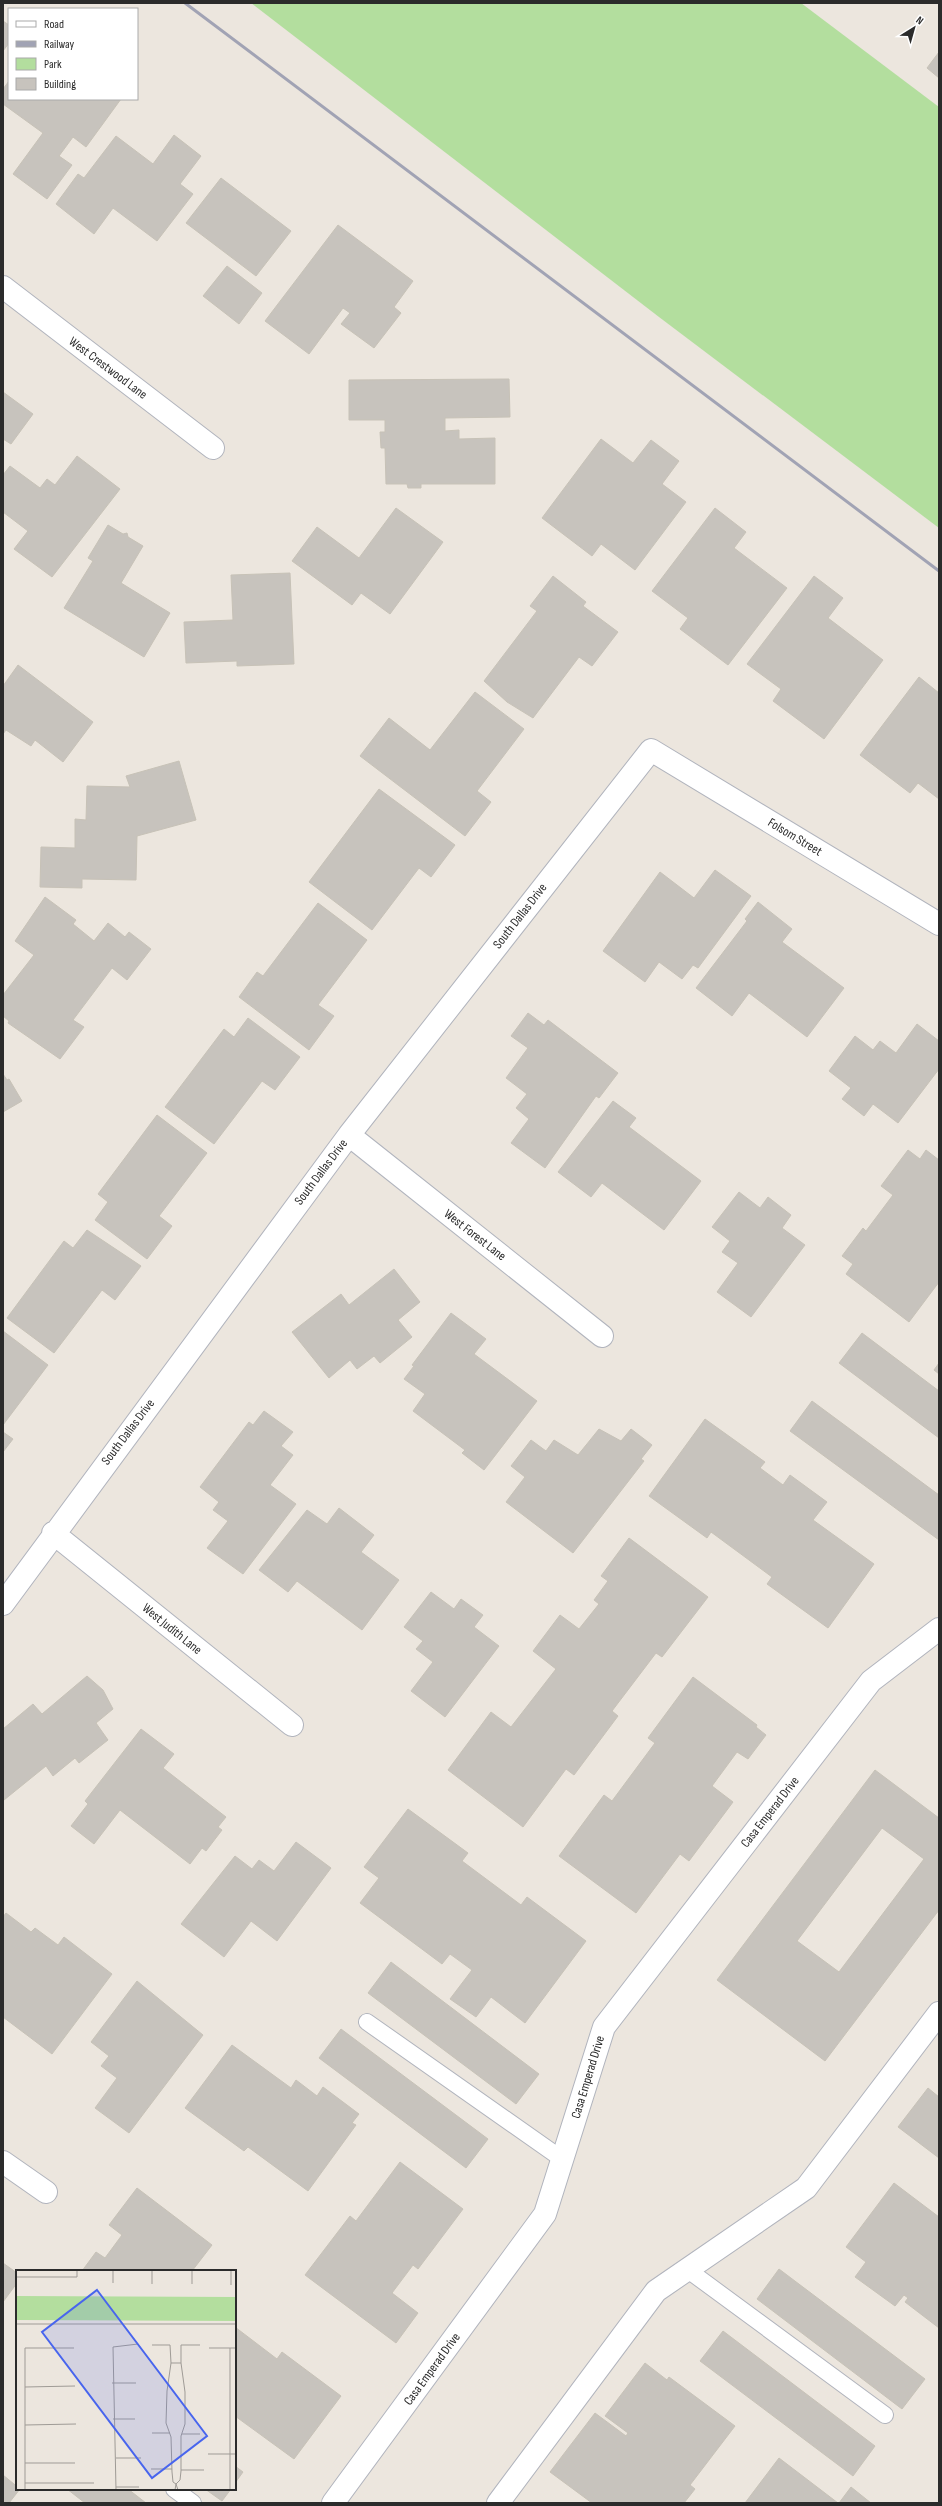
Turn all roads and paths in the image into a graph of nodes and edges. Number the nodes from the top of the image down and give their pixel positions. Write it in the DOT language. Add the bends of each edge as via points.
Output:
graph roads {
  1 [pos="3,287"];
  2 [pos="214,448"];
  3 [pos="651,750"];
  4 [pos="939,924"];
  5 [pos="349,1135"];
  6 [pos="602,1336"];
  7 [pos="53,1533"];
  8 [pos="3,1604"];
  9 [pos="939,1629"];
  10 [pos="292,1725"];
  11 [pos="939,2013"];
  12 [pos="367,2022"];
  13 [pos="562,2159"];
  14 [pos="3,2162"];
  15 [pos="46,2192"];
  16 [pos="688,2270"];
  17 [pos="885,2415"];
  18 [pos="175,2490"];
  19 [pos="193,2503"];
  20 [pos="333,2503"];
  21 [pos="498,2503"];
  1 -- 2 [label="street, West Crestwood Lane"];
  3 -- 4 [label="street, Folsom Street"];
  3 -- 5 [label="street, South Dallas Drive"];
  5 -- 6 [label="street, West Forest Lane"];
  5 -- 7 [label="street, South Dallas Drive"];
  7 -- 8 [label="street, South Dallas Drive"];
  7 -- 10 [label="street, West Judith Lane"];
  9 -- 13 [label="street, Casa Emperad Drive" via="871,1681 604,2028"];
  11 -- 16 [label="street" via="806,2188"];
  12 -- 13 [label="lane"];
  13 -- 20 [label="street, Casa Emperad Drive" via="545,2214"];
  14 -- 15 [label="street"];
  16 -- 17 [label="lane"];
  16 -- 21 [label="street" via="656,2291"];
  18 -- 19 [label="lane"];
}
